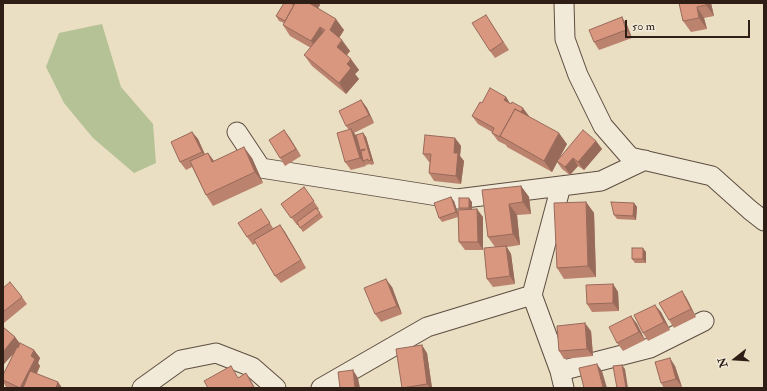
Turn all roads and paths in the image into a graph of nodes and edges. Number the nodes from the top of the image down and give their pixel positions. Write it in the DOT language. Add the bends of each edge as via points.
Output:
graph roads {
  1 [pos="564,3"];
  2 [pos="237,132"];
  3 [pos="645,160"];
  4 [pos="561,186"];
  5 [pos="764,222"];
  6 [pos="532,295"];
  7 [pos="704,321"];
  8 [pos="562,379"];
  9 [pos="142,388"];
  10 [pos="276,388"];
  11 [pos="321,388"];
  1 -- 3 [label="street" via="565,39 578,75 604,126 630,157"];
  2 -- 4 [label="street" via="261,168 457,199"];
  3 -- 4 [label="street" via="601,182"];
  3 -- 5 [label="street" via="712,176"];
  4 -- 6 [label="street"];
  6 -- 8 [label="street"];
  6 -- 11 [label="street" via="427,327"];
  7 -- 8 [label="street" via="650,348"];
  9 -- 10 [label="street" via="181,360 216,353 252,367"];
}
